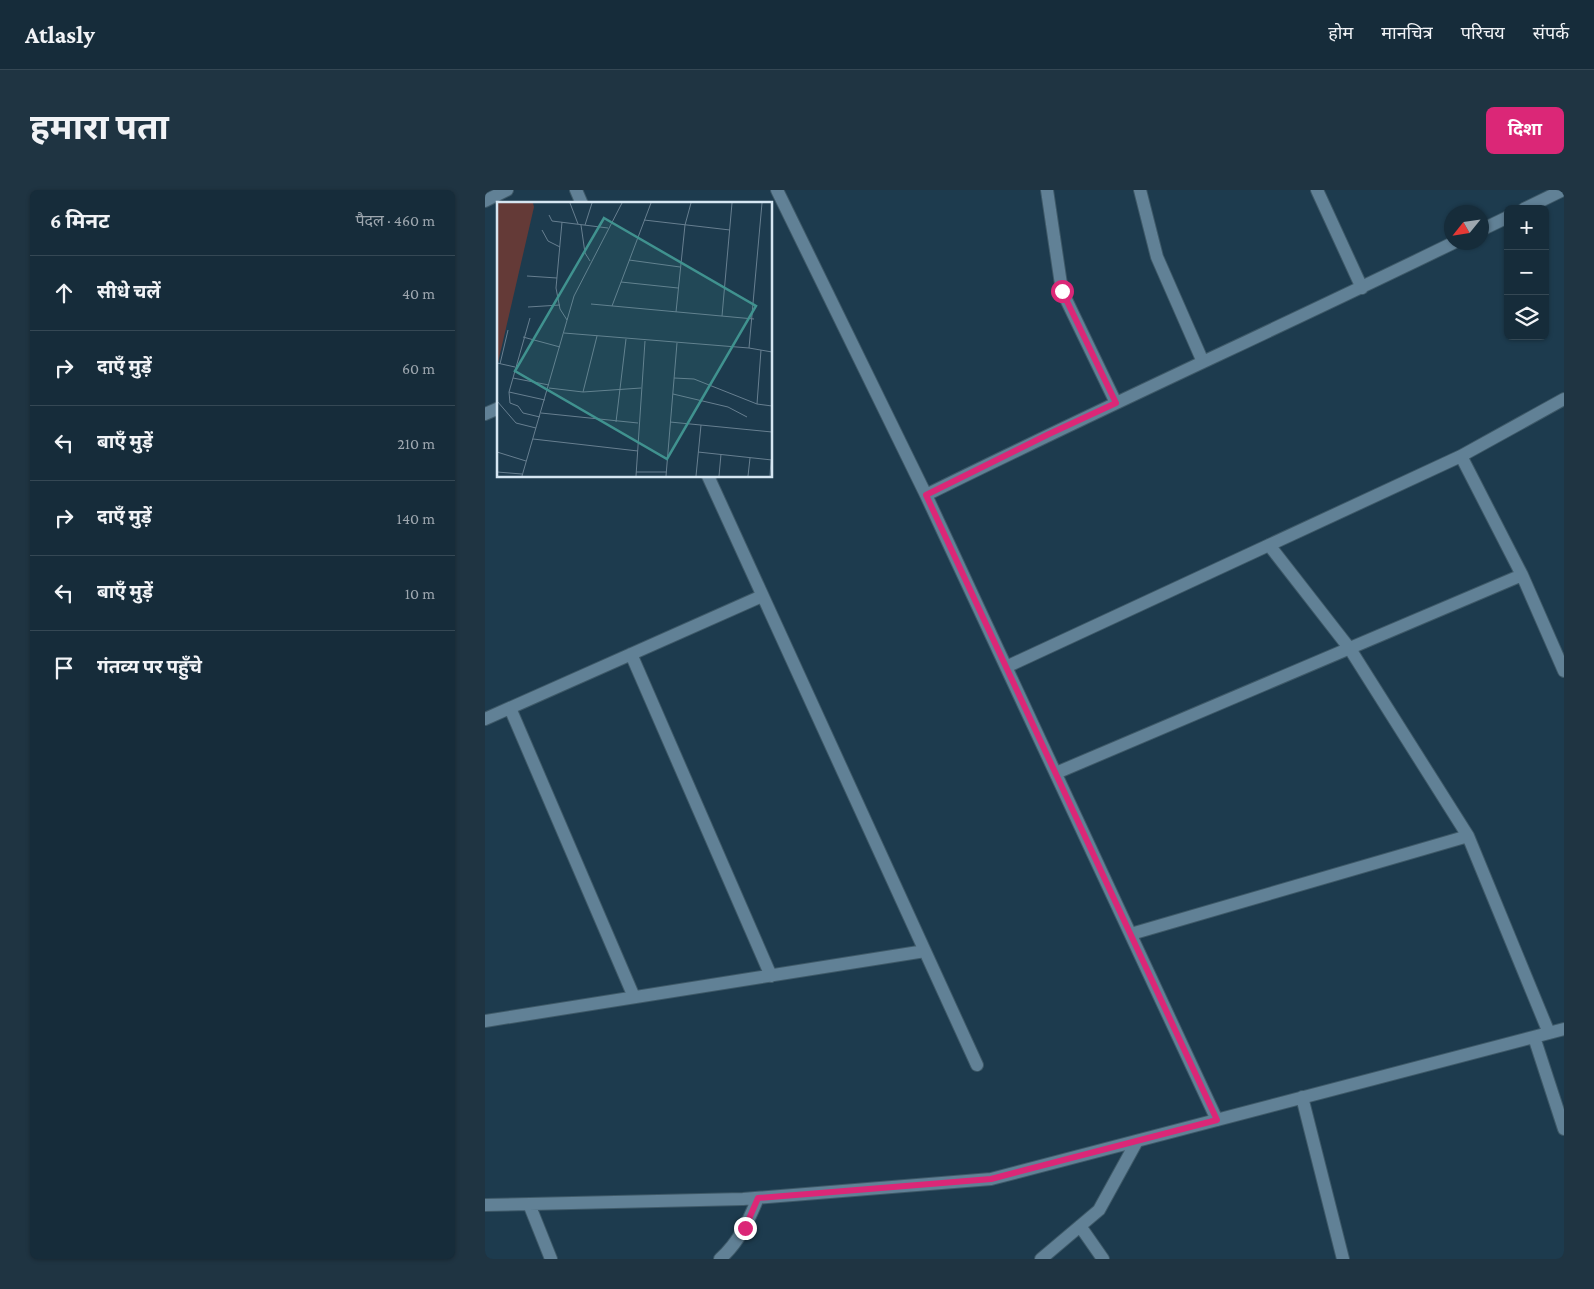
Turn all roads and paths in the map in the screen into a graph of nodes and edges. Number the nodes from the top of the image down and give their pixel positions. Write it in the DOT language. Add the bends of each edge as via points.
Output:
graph roads {
  1 [pos="507,190"];
  2 [pos="576,190"];
  3 [pos="777,190"];
  4 [pos="1047,190"];
  5 [pos="1141,190"];
  6 [pos="1317,190"];
  7 [pos="1563,190"];
  8 [pos="485,201"];
  9 [pos="581,202"];
  10 [pos="1532,205"];
  11 [pos="1504,219"];
  12 [pos="1489,226"];
  13 [pos="1444,247"];
  14 [pos="1362,288"];
  15 [pos="1203,362"];
  16 [pos="1564,399"];
  17 [pos="1116,403"];
  18 [pos="497,409"];
  19 [pos="485,414"];
  20 [pos="1461,456"];
  21 [pos="708,478"];
  22 [pos="926,495"];
  23 [pos="1269,545"];
  24 [pos="1522,575"];
  25 [pos="762,596"];
  26 [pos="1350,649"];
  27 [pos="631,654"];
  28 [pos="1006,667"];
  29 [pos="1564,671"];
  30 [pos="510,708"];
  31 [pos="485,719"];
  32 [pos="1056,773"];
  33 [pos="1468,836"];
  34 [pos="1131,934"];
  35 [pos="925,951"];
  36 [pos="771,976"];
  37 [pos="634,998"];
  38 [pos="485,1021"];
  39 [pos="1564,1029"];
  40 [pos="1549,1033"];
  41 [pos="1534,1037"];
  42 [pos="977,1065"];
  43 [pos="1302,1097"];
  44 [pos="1217,1120"];
  45 [pos="1564,1129"];
  46 [pos="1137,1141"];
  47 [pos="758,1198"];
  48 [pos="529,1204"];
  49 [pos="485,1206"];
  50 [pos="1080,1226"];
  51 [pos="551,1259"];
  52 [pos="720,1259"];
  53 [pos="1041,1259"];
  54 [pos="1103,1259"];
  55 [pos="1343,1259"];
  1 -- 8 [label="street"];
  2 -- 9 [label="street"];
  3 -- 22 [label="street"];
  4 -- 17 [label="street" via="1062,291"];
  5 -- 15 [label="street" via="1157,257"];
  6 -- 14 [label="street"];
  7 -- 10 [label="street"];
  11 -- 12 [label="street"];
  13 -- 14 [label="street"];
  14 -- 15 [label="street"];
  15 -- 17 [label="street"];
  16 -- 20 [label="street"];
  17 -- 22 [label="street"];
  18 -- 19 [label="street"];
  20 -- 23 [label="street"];
  20 -- 24 [label="street"];
  21 -- 25 [label="street"];
  22 -- 28 [label="street"];
  23 -- 26 [label="street"];
  23 -- 28 [label="street"];
  24 -- 26 [label="street"];
  24 -- 29 [label="street"];
  25 -- 27 [label="street"];
  25 -- 35 [label="street"];
  26 -- 32 [label="street"];
  26 -- 33 [label="street"];
  27 -- 30 [label="street"];
  27 -- 36 [label="street"];
  28 -- 32 [label="street"];
  30 -- 31 [label="street"];
  30 -- 37 [label="street"];
  32 -- 34 [label="street"];
  33 -- 34 [label="street"];
  33 -- 40 [label="street"];
  34 -- 44 [label="street"];
  35 -- 36 [label="street"];
  35 -- 42 [label="street"];
  36 -- 37 [label="street"];
  37 -- 38 [label="street"];
  39 -- 40 [label="street"];
  40 -- 41 [label="street"];
  41 -- 43 [label="street"];
  41 -- 45 [label="street"];
  43 -- 44 [label="street"];
  43 -- 55 [label="street"];
  44 -- 46 [label="street"];
  46 -- 47 [label="street" via="991,1179"];
  46 -- 50 [label="street" via="1099,1210"];
  47 -- 48 [label="street"];
  47 -- 52 [label="street" via="745,1228"];
  48 -- 49 [label="street"];
  48 -- 51 [label="street"];
  50 -- 53 [label="street"];
  50 -- 54 [label="street"];
}
